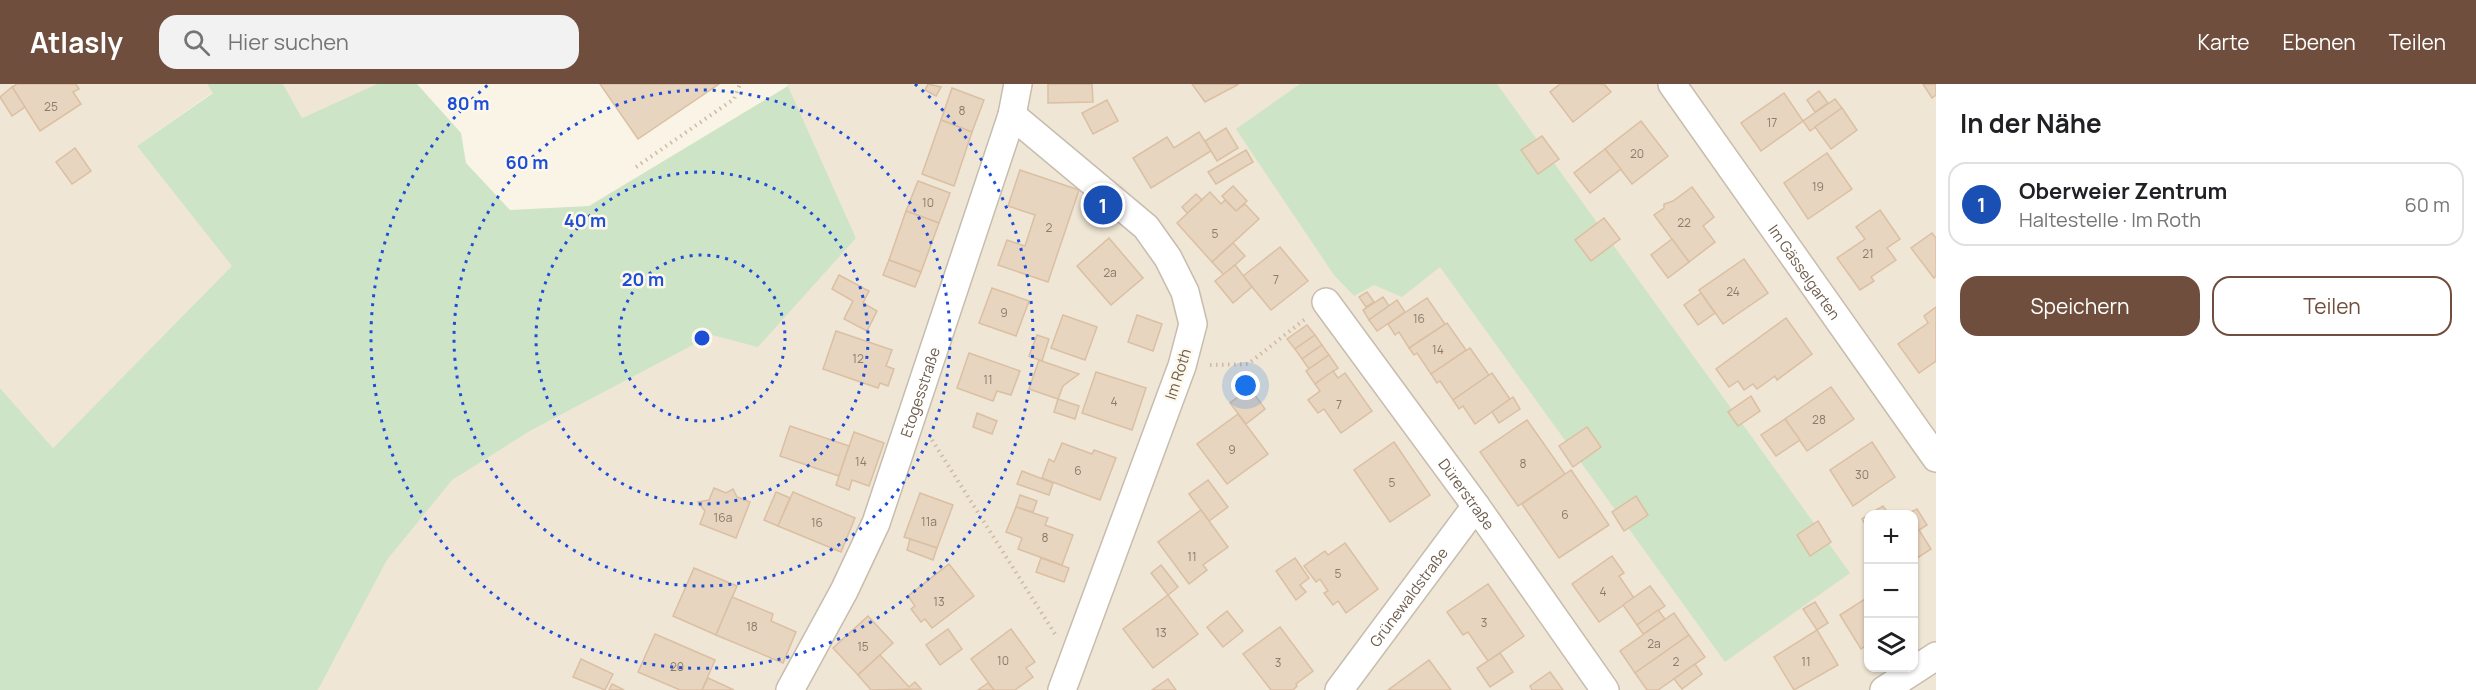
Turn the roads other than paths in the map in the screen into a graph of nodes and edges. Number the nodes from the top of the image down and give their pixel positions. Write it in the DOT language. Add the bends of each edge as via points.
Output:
graph roads {
  1 [pos="1018,84"];
  2 [pos="1672,84"];
  3 [pos="1012,115"];
  4 [pos="1326,302"];
  5 [pos="1936,458"];
  6 [pos="1476,506"];
  7 [pos="1936,656"];
  8 [pos="790,690"];
  9 [pos="1062,690"];
  10 [pos="1339,690"];
  11 [pos="1605,690"];
  12 [pos="1884,690"];
  1 -- 3 [label="street, Etogesstraße"];
  2 -- 5 [label="street, Im Gässelgarten"];
  3 -- 8 [label="street, Etogesstraße" via="876,523"];
  3 -- 9 [label="street, Im Roth" via="1146,227 1185,292 1193,324 1182,366"];
  4 -- 6 [label="street, Dürerstraße"];
  6 -- 10 [label="street, Grünewaldstraße"];
  6 -- 11 [label="street, Dürerstraße"];
  7 -- 12 [label="street"];
}
